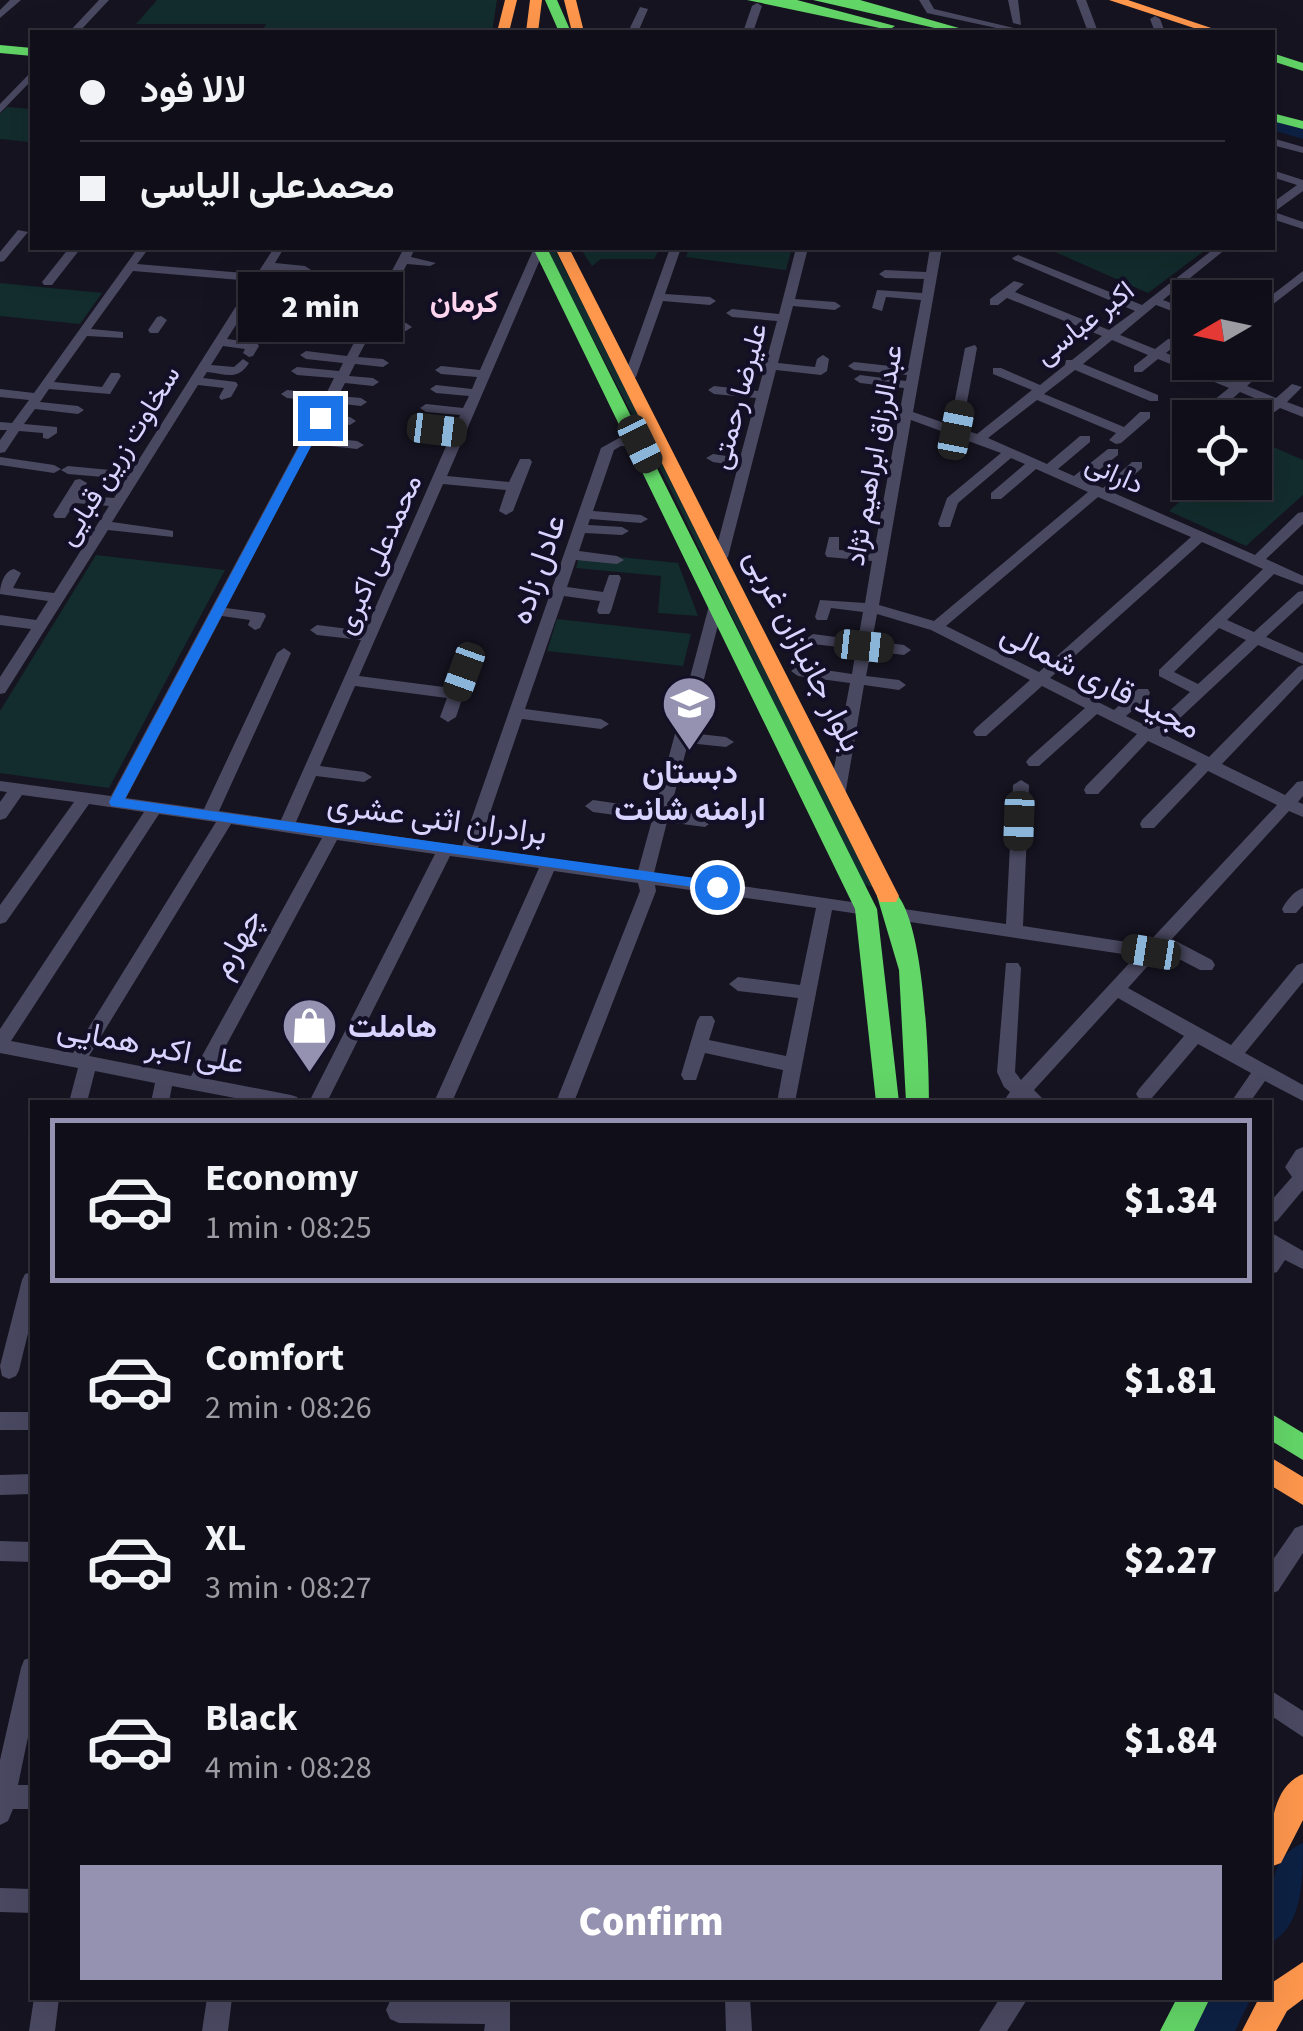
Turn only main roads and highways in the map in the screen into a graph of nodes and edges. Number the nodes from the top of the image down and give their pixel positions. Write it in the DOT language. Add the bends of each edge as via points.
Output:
graph roads {
  1 [pos="536,0"];
  2 [pos="552,0"];
  3 [pos="570,0"];
  4 [pos="819,0"];
  5 [pos="844,0"];
  6 [pos="1095,0"];
  7 [pos="1115,0"];
  8 [pos="763,2"];
  9 [pos="919,15"];
  10 [pos="566,22"];
  11 [pos="1158,26"];
  12 [pos="532,30"];
  13 [pos="961,30"];
  14 [pos="1183,30"];
  15 [pos="1211,30"];
  16 [pos="0,49"];
  17 [pos="30,52"];
  18 [pos="1275,54"];
  19 [pos="1303,63"];
  20 [pos="1275,118"];
  21 [pos="1303,125"];
  22 [pos="1275,138"];
  23 [pos="1303,142"];
  24 [pos="541,250"];
  25 [pos="563,250"];
  26 [pos="866,909"];
  27 [pos="897,914"];
  28 [pos="888,1100"];
  29 [pos="918,1100"];
  30 [pos="1272,1426"];
  31 [pos="1303,1448"];
  32 [pos="1272,1471"];
  33 [pos="1303,1492"];
  34 [pos="1303,1789"];
  35 [pos="1272,1848"];
  36 [pos="1303,1978"];
  37 [pos="1193,2000"];
  38 [pos="1303,2002"];
  39 [pos="1270,2007"];
  40 [pos="1176,2031"];
  41 [pos="1258,2031"];
  1 -- 12 [label="main road"];
  2 -- 10 [label="main road"];
  3 -- 10 [label="main road"];
  4 -- 9 [label="main road"];
  5 -- 9 [label="main road"];
  6 -- 11 [label="main road"];
  7 -- 15 [label="main road"];
  8 -- 9 [label="main road" via="888,26"];
  9 -- 13 [label="main road"];
  11 -- 14 [label="main road"];
  16 -- 17 [label="main road"];
  18 -- 19 [label="main road"];
  20 -- 21 [label="main road"];
  22 -- 23 [label="main road"];
  24 -- 26 [label="main road, بلوار جانبازان غربی"];
  25 -- 27 [label="main road, بلوار جانبازان غربی"];
  26 -- 27 [label="main road"];
  26 -- 28 [label="main road, بلوار جانبازان غربی" via="880,985"];
  27 -- 29 [label="main road, بلوار جانبازان غربی"];
  30 -- 31 [label="main road"];
  32 -- 33 [label="main road"];
  34 -- 35 [label="main road"];
  36 -- 39 [label="main road"];
  37 -- 40 [label="main road"];
  38 -- 39 [label="main road"];
  39 -- 41 [label="main road"];
}
